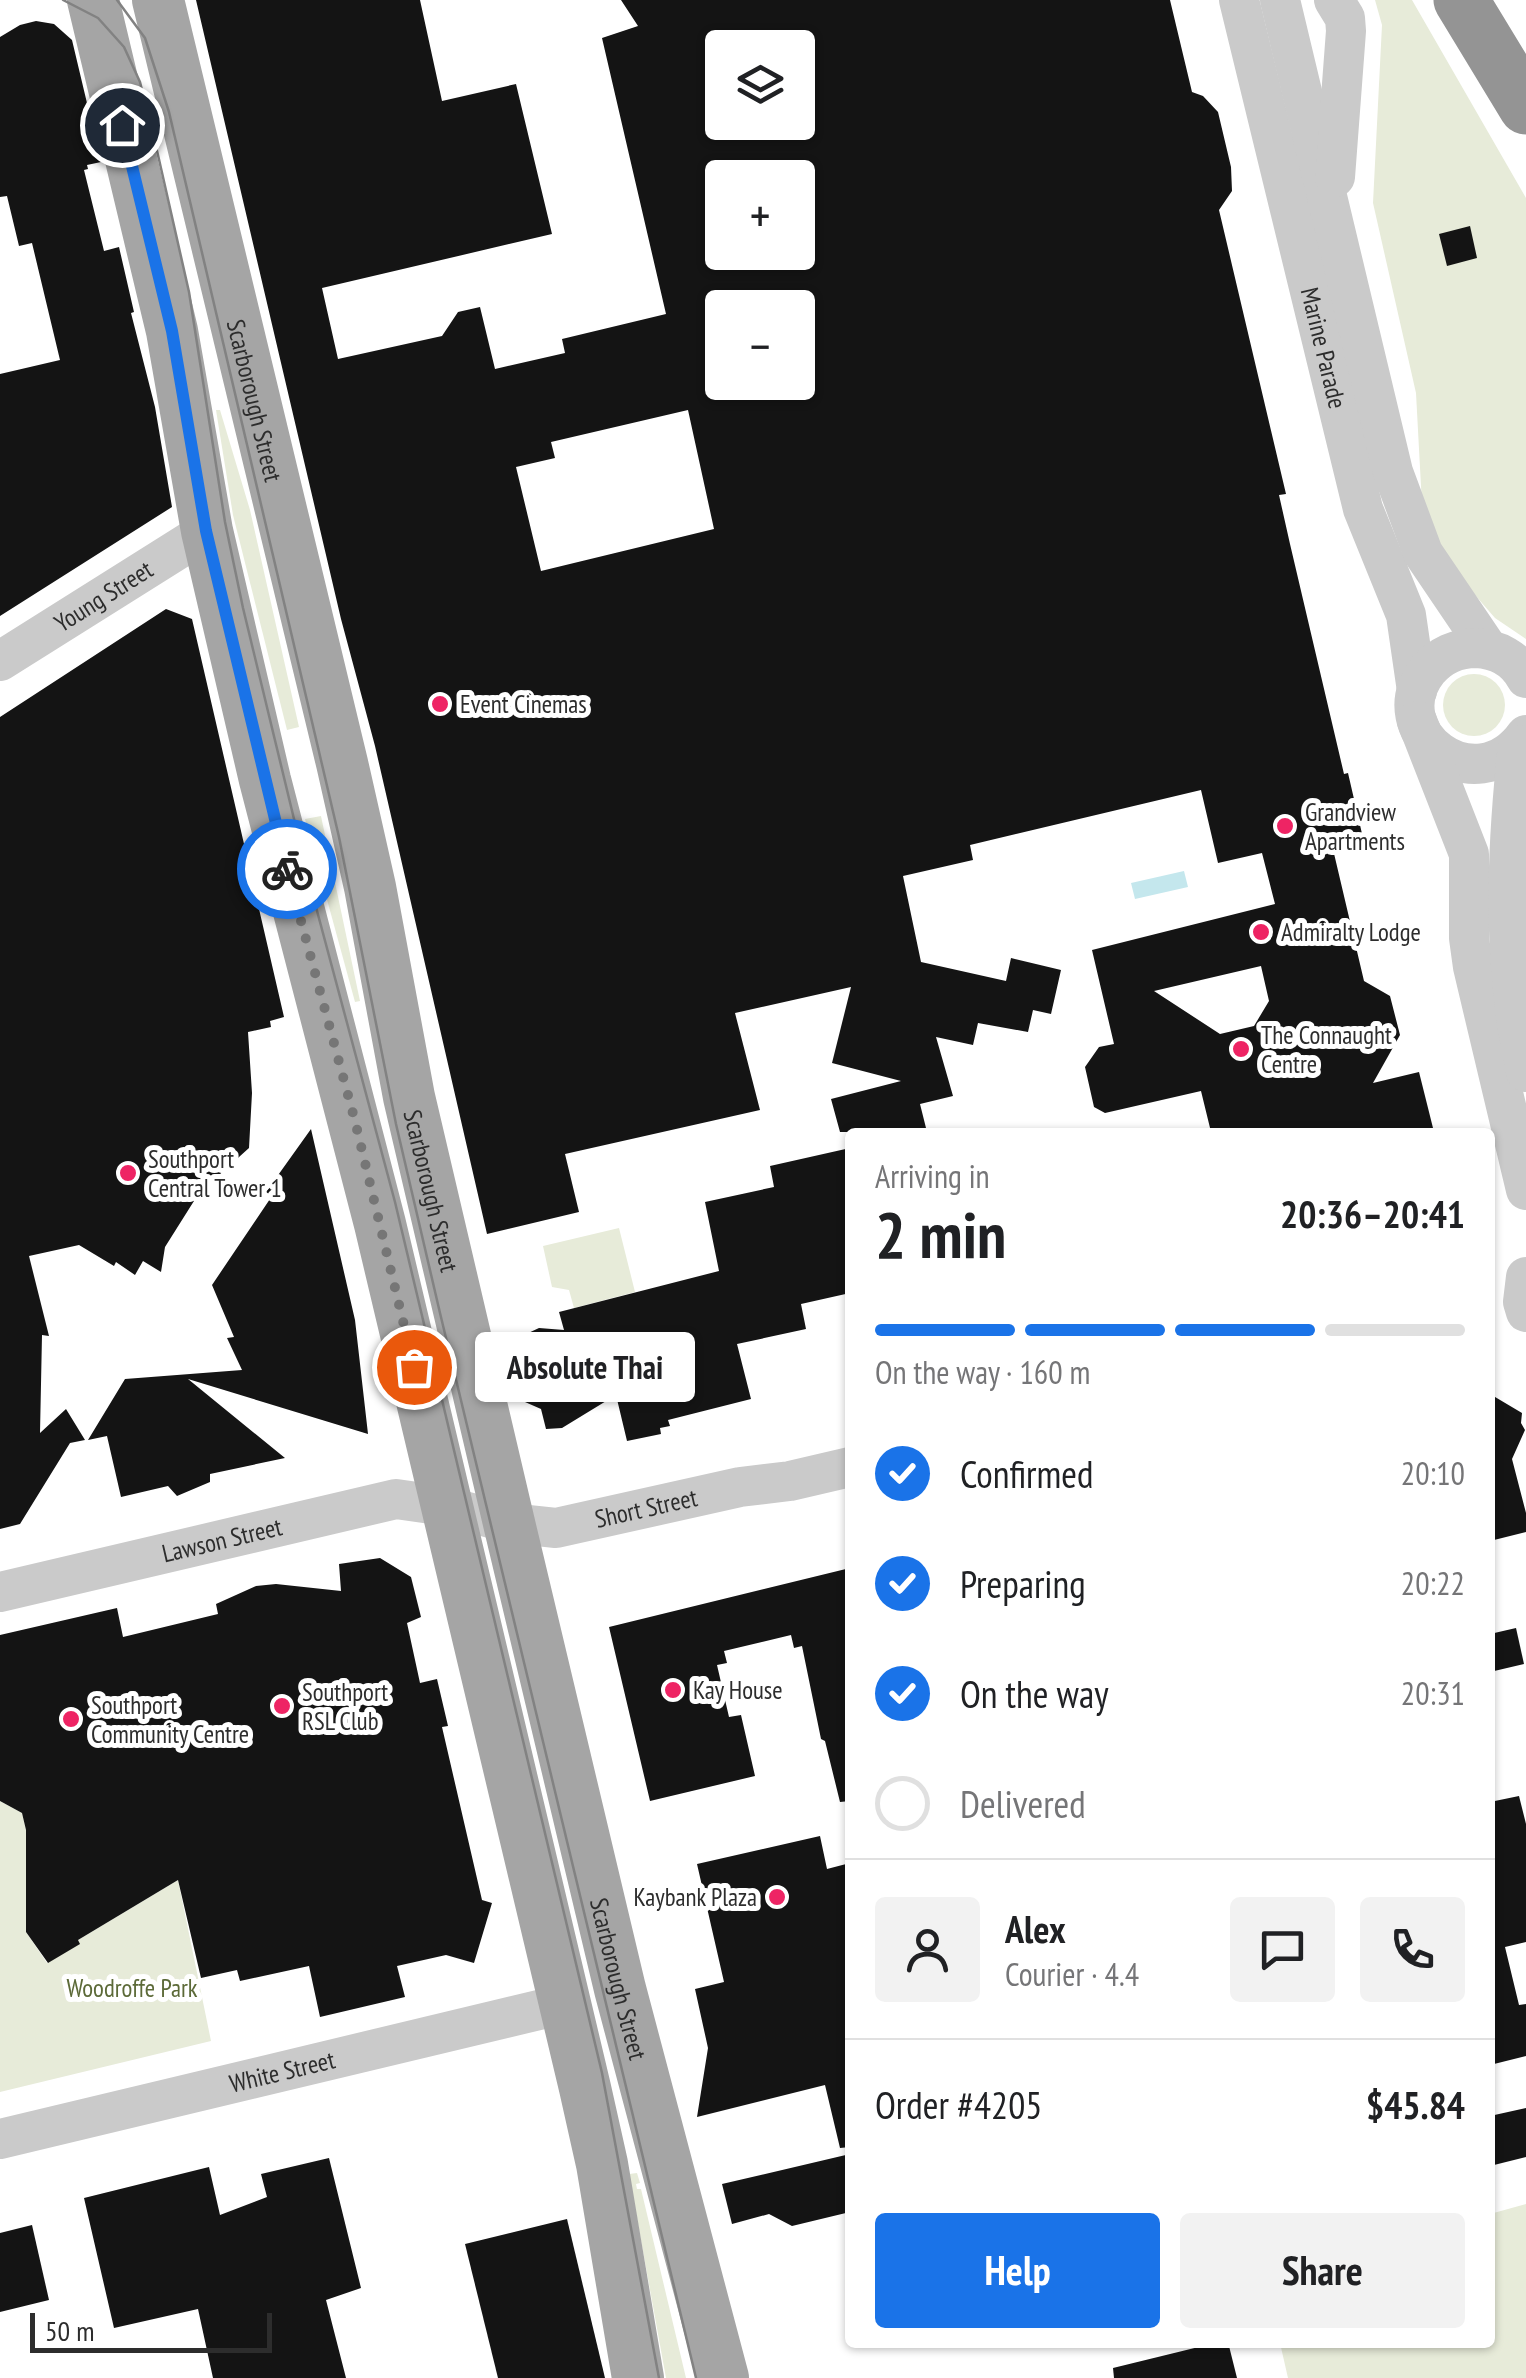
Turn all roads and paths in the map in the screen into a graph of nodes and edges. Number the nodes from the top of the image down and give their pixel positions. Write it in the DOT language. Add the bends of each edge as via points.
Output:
graph roads {
  1 [pos="93,0"];
  2 [pos="158,0"];
  3 [pos="1280,0"];
  4 [pos="1334,0"];
  5 [pos="1461,0"];
  6 [pos="1249,7"];
  7 [pos="1526,107"];
  8 [pos="1332,216"];
  9 [pos="206,531"];
  10 [pos="1488,649"];
  11 [pos="0,661"];
  12 [pos="1525,674"];
  13 [pos="1417,706"];
  14 [pos="1522,740"];
  15 [pos="1526,846"];
  16 [pos="1508,892"];
  17 [pos="1526,1072"];
  18 [pos="1526,1190"];
  19 [pos="845,1468"];
  20 [pos="446,1506"];
  21 [pos="509,1523"];
  22 [pos="0,1592"];
  23 [pos="564,2004"];
  24 [pos="0,2139"];
  25 [pos="638,2378"];
  26 [pos="723,2378"];
  1 -- 9 [label="main road" via="172,331"];
  2 -- 21 [label="main road, Scarborough Street" via="342,762 409,1096"];
  3 -- 8 [label="street, Marine Parade"];
  4 -- 8 [label="street" via="1346,31"];
  5 -- 7 [label="highway"];
  6 -- 13 [label="street, Marine Parade" via="1363,510 1406,615"];
  8 -- 10 [label="street, Marine Parade" via="1410,520 1423,553"];
  9 -- 11 [label="street, Young Street"];
  9 -- 20 [label="main road"];
  10 -- 12 [label="street"];
  10 -- 13 [label="street" via="1452,652 1436,661 1424,674"];
  13 -- 14 [label="street" via="1424,737 1452,760 1488,764"];
  13 -- 18 [label="street, Marine Parade" via="1469,854 1473,967"];
  14 -- 16 [label="street" via="1509,824"];
  15 -- 16 [label="street"];
  16 -- 17 [label="street" via="1514,1010"];
  19 -- 21 [label="street, Short Street" via="566,1527"];
  20 -- 21 [label="street, Short Street"];
  20 -- 22 [label="street, Lawson Street" via="390,1500"];
  20 -- 23 [label="main road"];
  21 -- 26 [label="main road, Scarborough Street" via="620,1989"];
  23 -- 24 [label="street, White Street"];
  23 -- 25 [label="main road" via="602,2164"];
}
